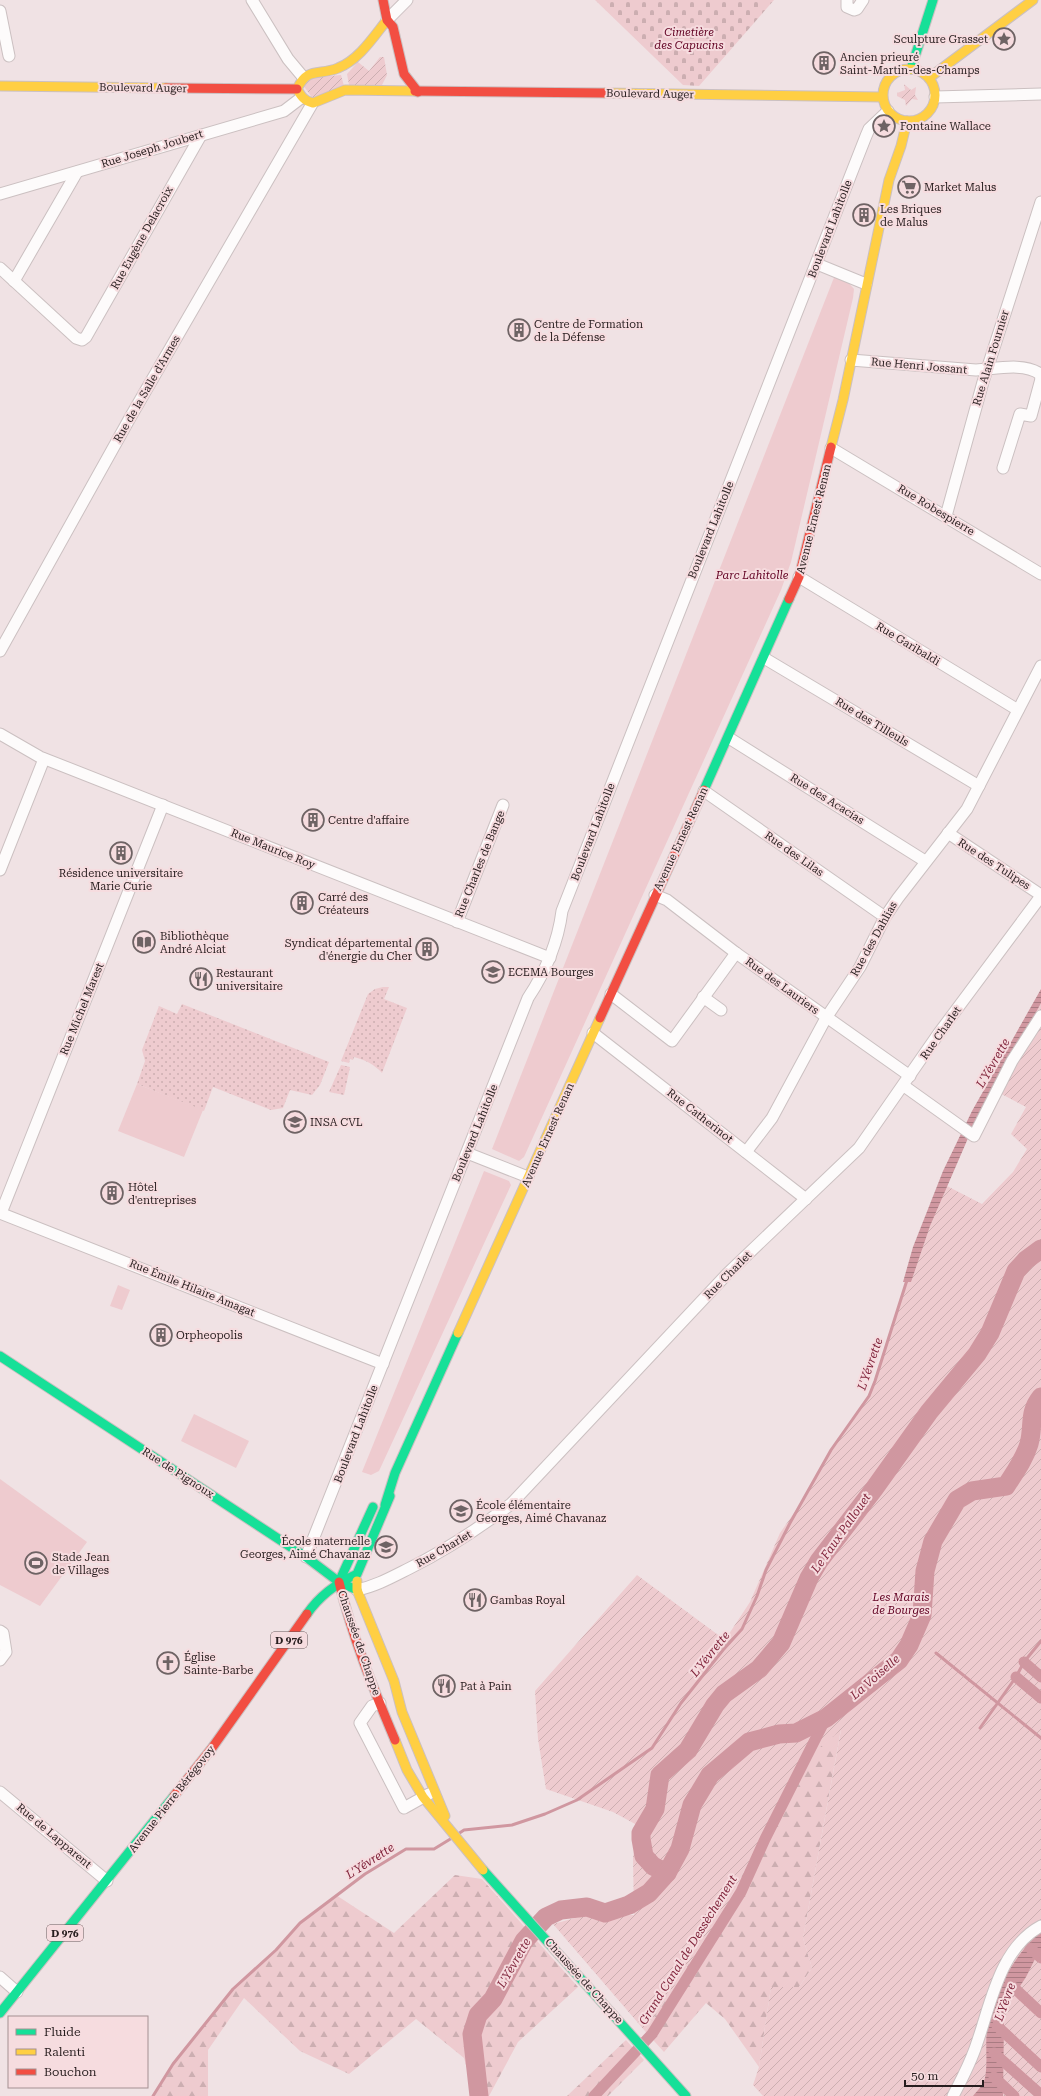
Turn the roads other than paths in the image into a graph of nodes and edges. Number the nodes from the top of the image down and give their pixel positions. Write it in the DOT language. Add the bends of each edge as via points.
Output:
graph roads {
  1 [pos="252,0"];
  2 [pos="383,0"];
  3 [pos="407,0"];
  4 [pos="847,0"];
  5 [pos="863,0"];
  6 [pos="1033,0"];
  7 [pos="932,1"];
  8 [pos="0,11"];
  9 [pos="387,20"];
  10 [pos="371,38"];
  11 [pos="9,56"];
  12 [pos="400,57"];
  13 [pos="915,70"];
  14 [pos="299,73"];
  15 [pos="928,78"];
  16 [pos="0,86"];
  17 [pos="379,91"];
  18 [pos="418,92"];
  19 [pos="299,94"];
  20 [pos="1041,94"];
  21 [pos="882,97"];
  22 [pos="935,97"];
  23 [pos="312,104"];
  24 [pos="888,111"];
  25 [pos="897,119"];
  26 [pos="907,121"];
  27 [pos="894,131"];
  28 [pos="200,135"];
  29 [pos="892,143"];
  30 [pos="77,172"];
  31 [pos="889,180"];
  32 [pos="0,194"];
  33 [pos="1041,202"];
  34 [pos="817,264"];
  35 [pos="0,268"];
  36 [pos="14,281"];
  37 [pos="866,284"];
  38 [pos="851,360"];
  39 [pos="988,370"];
  40 [pos="1041,379"];
  41 [pos="831,448"];
  42 [pos="1003,468"];
  43 [pos="946,516"];
  44 [pos="1041,574"];
  45 [pos="799,577"];
  46 [pos="0,651"];
  47 [pos="764,658"];
  48 [pos="1041,666"];
  49 [pos="1018,710"];
  50 [pos="0,734"];
  51 [pos="729,738"];
  52 [pos="44,759"];
  53 [pos="979,786"];
  54 [pos="704,791"];
  55 [pos="164,805"];
  56 [pos="504,805"];
  57 [pos="948,833"];
  58 [pos="925,861"];
  59 [pos="0,870"];
  60 [pos="655,895"];
  61 [pos="1041,895"];
  62 [pos="885,917"];
  63 [pos="457,922"];
  64 [pos="736,953"];
  65 [pos="550,958"];
  66 [pos="611,994"];
  67 [pos="703,998"];
  68 [pos="721,1010"];
  69 [pos="1041,1016"];
  70 [pos="826,1018"];
  71 [pos="593,1033"];
  72 [pos="907,1081"];
  73 [pos="746,1152"];
  74 [pos="467,1153"];
  75 [pos="528,1177"];
  76 [pos="806,1199"];
  77 [pos="1,1213"];
  78 [pos="0,1356"];
  79 [pos="383,1364"];
  80 [pos="395,1473"];
  81 [pos="306,1557"];
  82 [pos="357,1574"];
  83 [pos="339,1582"];
  84 [pos="357,1590"];
  85 [pos="1,1632"];
  86 [pos="0,1660"];
  87 [pos="380,1703"];
  88 [pos="402,1712"];
  89 [pos="0,1792"];
  90 [pos="435,1792"];
  91 [pos="423,1797"];
  92 [pos="451,1830"];
  93 [pos="107,1881"];
  94 [pos="1041,1926"];
  95 [pos="0,1977"];
  96 [pos="18,1992"];
  97 [pos="0,2013"];
  98 [pos="686,2096"];
  99 [pos="953,2096"];
  1 -- 14 [label="street"];
  2 -- 9 [label="main road"];
  3 -- 9 [label="street"];
  4 -- 5 [label="street" via="846,5 852,10 857,9"];
  6 -- 15 [label="main road"];
  7 -- 13 [label="main road" via="928,37"];
  8 -- 11 [label="street"];
  9 -- 10 [label="main road"];
  9 -- 12 [label="main road" via="393,27"];
  10 -- 12 [label="main road" via="381,36 390,40"];
  10 -- 14 [label="main road" via="340,68 325,72"];
  12 -- 17 [label="main road" via="391,87"];
  12 -- 18 [label="main road" via="404,74"];
  13 -- 15 [label="main road"];
  13 -- 21 [label="main road" via="903,69 890,76"];
  14 -- 19 [label="main road"];
  15 -- 22 [label="main road"];
  16 -- 19 [label="main road, Boulevard Auger" via="287,90"];
  17 -- 18 [label="main road, Boulevard Auger"];
  17 -- 23 [label="main road, Boulevard Auger" via="346,90"];
  18 -- 21 [label="main road, Boulevard Auger"];
  19 -- 23 [label="main road"];
  19 -- 28 [label="street, Rue Joseph Joubert" via="284,111"];
  20 -- 22 [label="street"];
  21 -- 24 [label="main road"];
  22 -- 26 [label="main road" via="929,111 923,117"];
  23 -- 46 [label="street, Rue de la Salle d'Armes" via="131,416"];
  24 -- 25 [label="main road"];
  24 -- 34 [label="street, Boulevard Lahitolle" via="869,129"];
  25 -- 26 [label="main road"];
  25 -- 27 [label="main road"];
  26 -- 31 [label="main road, Avenue Ernest Renan"];
  28 -- 30 [label="street, Rue Joseph Joubert"];
  28 -- 36 [label="street, Rue Eugène Delacroix" via="86,337 82,340 76,338"];
  29 -- 31 [label="main road, Avenue Ernest Renan"];
  30 -- 32 [label="street, Rue Joseph Joubert"];
  30 -- 36 [label="street"];
  31 -- 37 [label="main road, Avenue Ernest Renan"];
  33 -- 39 [label="street, Rue Alain Fournier"];
  34 -- 37 [label="street"];
  34 -- 65 [label="street, Boulevard Lahitolle" via="565,903 560,930"];
  35 -- 36 [label="street"];
  37 -- 38 [label="main road, Avenue Ernest Renan"];
  38 -- 39 [label="street, Rue Henri Jossant"];
  38 -- 41 [label="main road, Avenue Ernest Renan"];
  39 -- 40 [label="street, Rue Henri Jossant" via="1033,369 1040,374"];
  39 -- 43 [label="street, Rue Alain Fournier"];
  40 -- 42 [label="street" via="1032,416 1020,414"];
  41 -- 43 [label="street, Rue Robespierre"];
  41 -- 45 [label="main road, Avenue Ernest Renan"];
  43 -- 44 [label="street, Rue Robespierre"];
  45 -- 47 [label="main road, Avenue Ernest Renan"];
  45 -- 49 [label="street, Rue Garibaldi"];
  47 -- 51 [label="main road, Avenue Ernest Renan"];
  47 -- 53 [label="street, Rue des Tilleuls"];
  48 -- 49 [label="street, Rue des Dahlias"];
  49 -- 53 [label="street, Rue des Dahlias"];
  50 -- 52 [label="street, Rue Maurice Roy"];
  51 -- 54 [label="main road, Avenue Ernest Renan"];
  51 -- 58 [label="street, Rue des Acacias"];
  52 -- 55 [label="street, Rue Maurice Roy"];
  52 -- 59 [label="street"];
  53 -- 57 [label="street, Rue des Dahlias" via="967,808"];
  54 -- 60 [label="main road, Avenue Ernest Renan"];
  54 -- 62 [label="street, Rue des Lilas"];
  55 -- 63 [label="street, Rue Maurice Roy"];
  55 -- 77 [label="street, Rue Michel Marest"];
  56 -- 63 [label="street, Rue Charles de Bange"];
  57 -- 58 [label="street, Rue des Dahlias"];
  57 -- 61 [label="street, Rue des Tulipes"];
  58 -- 62 [label="street, Rue des Dahlias"];
  60 -- 64 [label="street, Rue des Lauriers" via="667,900"];
  60 -- 66 [label="main road, Avenue Ernest Renan"];
  61 -- 72 [label="street, Rue Charlet"];
  62 -- 70 [label="street, Rue des Dahlias" via="860,967"];
  63 -- 65 [label="street, Rue Maurice Roy"];
  64 -- 67 [label="street"];
  64 -- 70 [label="street, Rue des Lauriers"];
  65 -- 74 [label="street, Boulevard Lahitolle" via="528,998"];
  66 -- 67 [label="street" via="672,1041"];
  66 -- 71 [label="main road, Avenue Ernest Renan"];
  67 -- 68 [label="street"];
  69 -- 72 [label="street, Rue des Lauriers" via="969,1133"];
  70 -- 72 [label="street, Rue des Lauriers"];
  70 -- 73 [label="street, Rue des Dahlias" via="772,1118"];
  71 -- 73 [label="street, Rue Catherinot"];
  71 -- 75 [label="main road, Avenue Ernest Renan"];
  72 -- 76 [label="street, Rue Charlet" via="859,1148"];
  73 -- 76 [label="street, Rue Catherinot"];
  74 -- 75 [label="street"];
  74 -- 79 [label="street, Boulevard Lahitolle"];
  75 -- 80 [label="main road, Avenue Ernest Renan"];
  76 -- 84 [label="street, Rue Charlet" via="682,1321 511,1504 470,1535 440,1552 374,1587"];
  77 -- 79 [label="street, Rue Émile Hilaire Amagat"];
  78 -- 81 [label="main road, Rue de Pignoux"];
  79 -- 81 [label="street, Boulevard Lahitolle"];
  80 -- 82 [label="main road, Avenue Ernest Renan" via="398,1481 385,1505"];
  80 -- 83 [label="main road, Avenue Ernest Renan" via="370,1511"];
  81 -- 83 [label="main road, Rue de Pignoux"];
  82 -- 83 [label="main road"];
  82 -- 84 [label="main road, Avenue Ernest Renan"];
  83 -- 84 [label="main road, Rue de Pignoux"];
  83 -- 87 [label="main road, Chaussée de Chappe" via="347,1614"];
  83 -- 88 [label="main road, Chaussée de Chappe" via="354,1605 390,1695"];
  83 -- 93 [label="main road, Avenue Pierre Bérégovoy / D 976" via="316,1603 212,1748"];
  84 -- 88 [label="main road, Chaussée de Chappe" via="394,1681"];
  85 -- 86 [label="street" via="6,1652"];
  87 -- 91 [label="main road, Chaussée de Chappe" via="407,1770"];
  87 -- 91 [label="street" via="372,1706 360,1722 404,1808"];
  88 -- 90 [label="main road, Chaussée de Chappe"];
  89 -- 93 [label="street, Rue de Lapparent"];
  90 -- 91 [label="street"];
  90 -- 92 [label="main road, Chaussée de Chappe"];
  91 -- 92 [label="main road, Chaussée de Chappe"];
  92 -- 98 [label="main road, Chaussée de Chappe"];
  93 -- 96 [label="main road, Avenue Pierre Bérégovoy / D 976"];
  94 -- 99 [label="street" via="1029,1933 1014,1949 988,2008 977,2044"];
  95 -- 96 [label="street"];
  96 -- 97 [label="main road, Avenue Pierre Bérégovoy / D 976"];
}
